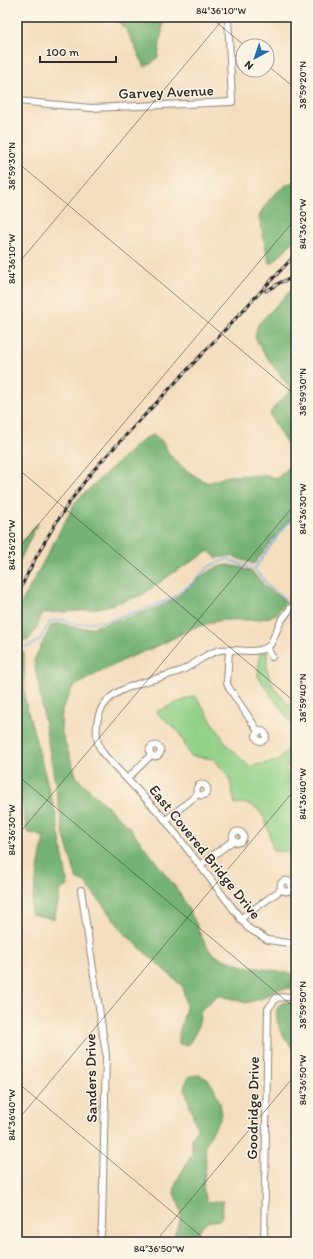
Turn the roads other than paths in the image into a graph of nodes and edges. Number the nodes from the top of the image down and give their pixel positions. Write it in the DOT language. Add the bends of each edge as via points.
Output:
graph roads {
  1 [pos="228,17"];
  2 [pos="17,101"];
  3 [pos="296,601"];
  4 [pos="267,648"];
  5 [pos="229,650"];
  6 [pos="272,657"];
  7 [pos="258,731"];
  8 [pos="151,755"];
  9 [pos="127,779"];
  10 [pos="198,794"];
  11 [pos="166,820"];
  12 [pos="234,840"];
  13 [pos="200,865"];
  14 [pos="282,889"];
  15 [pos="80,890"];
  16 [pos="240,919"];
  17 [pos="296,944"];
  18 [pos="296,996"];
  19 [pos="100,1242"];
  20 [pos="264,1242"];
  1 -- 2 [label="street, Garvey Avenue" via="232,102 91,108"];
  3 -- 4 [label="street" via="281,621"];
  4 -- 5 [label="street, East Covered Bridge Drive"];
  4 -- 6 [label="street"];
  5 -- 7 [label="street" via="227,683"];
  5 -- 9 [label="street, East Covered Bridge Drive" via="214,652 180,671 124,688 106,701 98,716 97,741 105,756"];
  8 -- 9 [label="street"];
  9 -- 11 [label="street, East Covered Bridge Drive"];
  10 -- 11 [label="street"];
  11 -- 13 [label="street, East Covered Bridge Drive"];
  12 -- 13 [label="street"];
  13 -- 16 [label="street, East Covered Bridge Drive"];
  14 -- 16 [label="street"];
  15 -- 19 [label="street, Sanders Drive" via="106,1054"];
  16 -- 17 [label="street, East Covered Bridge Drive" via="252,932 268,940"];
  18 -- 20 [label="street, Goodridge Drive" via="276,998 268,1009"];
}
